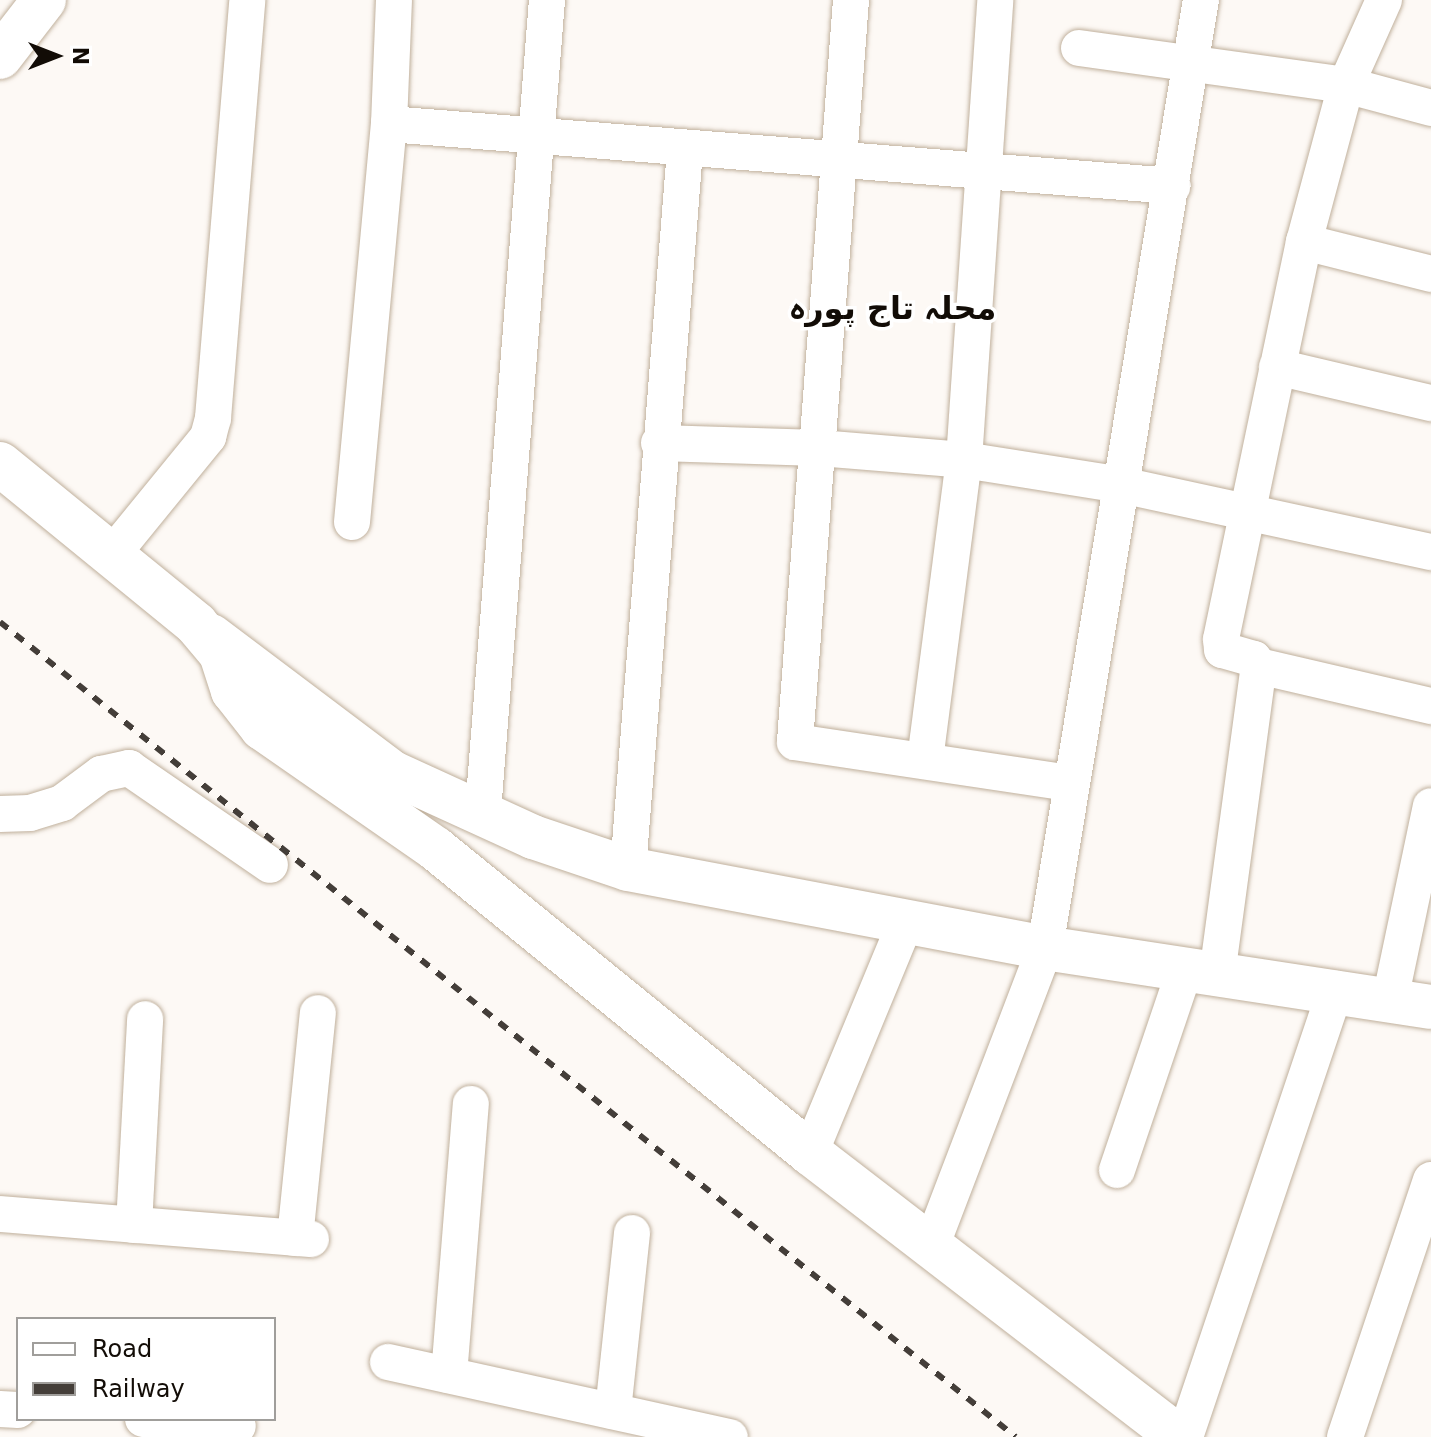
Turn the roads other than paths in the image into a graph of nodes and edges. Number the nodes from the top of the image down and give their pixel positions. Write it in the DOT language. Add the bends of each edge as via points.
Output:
graph roads {
  1 [pos="44,0"];
  2 [pos="247,0"];
  3 [pos="394,0"];
  4 [pos="547,0"];
  5 [pos="851,0"];
  6 [pos="995,0"];
  7 [pos="1201,0"];
  8 [pos="1384,0"];
  9 [pos="1079,48"];
  10 [pos="0,57"];
  11 [pos="1191,61"];
  12 [pos="1346,85"];
  13 [pos="1431,108"];
  14 [pos="389,124"];
  15 [pos="534,137"];
  16 [pos="685,149"];
  17 [pos="842,160"];
  18 [pos="983,171"];
  19 [pos="1173,186"];
  20 [pos="1304,242"];
  21 [pos="1431,274"];
  22 [pos="1277,367"];
  23 [pos="1431,403"];
  24 [pos="659,443"];
  25 [pos="819,448"];
  26 [pos="964,460"];
  27 [pos="0,464"];
  28 [pos="1121,485"];
  29 [pos="1247,510"];
  30 [pos="352,522"];
  31 [pos="1431,552"];
  32 [pos="111,556"];
  33 [pos="196,624"];
  34 [pos="1259,666"];
  35 [pos="1431,706"];
  36 [pos="925,760"];
  37 [pos="1069,783"];
  38 [pos="1431,806"];
  39 [pos="483,811"];
  40 [pos="0,814"];
  41 [pos="270,865"];
  42 [pos="628,869"];
  43 [pos="906,921"];
  44 [pos="1045,948"];
  45 [pos="1201,973"];
  46 [pos="1336,989"];
  47 [pos="1411,1003"];
  48 [pos="318,1013"];
  49 [pos="145,1019"];
  50 [pos="471,1104"];
  51 [pos="810,1153"];
  52 [pos="1117,1170"];
  53 [pos="1431,1180"];
  54 [pos="0,1214"];
  55 [pos="134,1225"];
  56 [pos="632,1233"];
  57 [pos="932,1244"];
  58 [pos="1416,1275"];
  59 [pos="388,1362"];
  60 [pos="449,1375"];
  61 [pos="613,1411"];
  62 [pos="170,1421"];
  63 [pos="238,1426"];
  64 [pos="730,1437"];
  65 [pos="1182,1437"];
  66 [pos="1345,1437"];
  1 -- 10 [label="main road"];
  2 -- 32 [label="street" via="208,437"];
  3 -- 14 [label="street"];
  4 -- 15 [label="street"];
  5 -- 17 [label="street"];
  6 -- 18 [label="street"];
  7 -- 11 [label="street"];
  8 -- 12 [label="street"];
  9 -- 11 [label="street"];
  11 -- 12 [label="street"];
  11 -- 19 [label="street"];
  12 -- 13 [label="street"];
  12 -- 20 [label="street"];
  14 -- 15 [label="street"];
  14 -- 30 [label="street"];
  15 -- 16 [label="street"];
  15 -- 39 [label="street"];
  16 -- 17 [label="street"];
  16 -- 24 [label="street"];
  17 -- 18 [label="street"];
  17 -- 25 [label="street"];
  18 -- 19 [label="street"];
  18 -- 26 [label="street"];
  19 -- 28 [label="street"];
  20 -- 21 [label="street"];
  20 -- 22 [label="street"];
  22 -- 23 [label="street"];
  22 -- 29 [label="street"];
  24 -- 25 [label="street"];
  24 -- 42 [label="street"];
  25 -- 26 [label="street"];
  25 -- 36 [label="street" via="795,742"];
  26 -- 28 [label="street"];
  26 -- 36 [label="street"];
  27 -- 32 [label="main road"];
  28 -- 29 [label="street"];
  28 -- 37 [label="street"];
  29 -- 31 [label="street"];
  29 -- 34 [label="street" via="1222,650 1254,659"];
  32 -- 33 [label="main road"];
  33 -- 39 [label="main road" via="393,773"];
  33 -- 51 [label="main road" via="221,654 233,691 262,728 436,849"];
  34 -- 35 [label="street"];
  34 -- 45 [label="street"];
  36 -- 37 [label="street"];
  37 -- 44 [label="street"];
  38 -- 47 [label="street"];
  39 -- 42 [label="main road" via="533,837"];
  40 -- 41 [label="street" via="30,813 62,803 101,774 129,768"];
  42 -- 43 [label="main road"];
  43 -- 44 [label="main road"];
  43 -- 51 [label="street"];
  44 -- 45 [label="main road"];
  44 -- 57 [label="street"];
  45 -- 46 [label="main road"];
  45 -- 52 [label="street"];
  46 -- 47 [label="main road"];
  46 -- 65 [label="street"];
  48 -- 55 [label="street" via="303,1238"];
  49 -- 55 [label="street"];
  50 -- 60 [label="street"];
  51 -- 57 [label="main road"];
  53 -- 58 [label="street"];
  54 -- 55 [label="street"];
  56 -- 61 [label="street"];
  57 -- 65 [label="main road"];
  58 -- 66 [label="street"];
  59 -- 60 [label="street"];
  60 -- 61 [label="street"];
  61 -- 64 [label="street"];
  62 -- 63 [label="street"];
}
